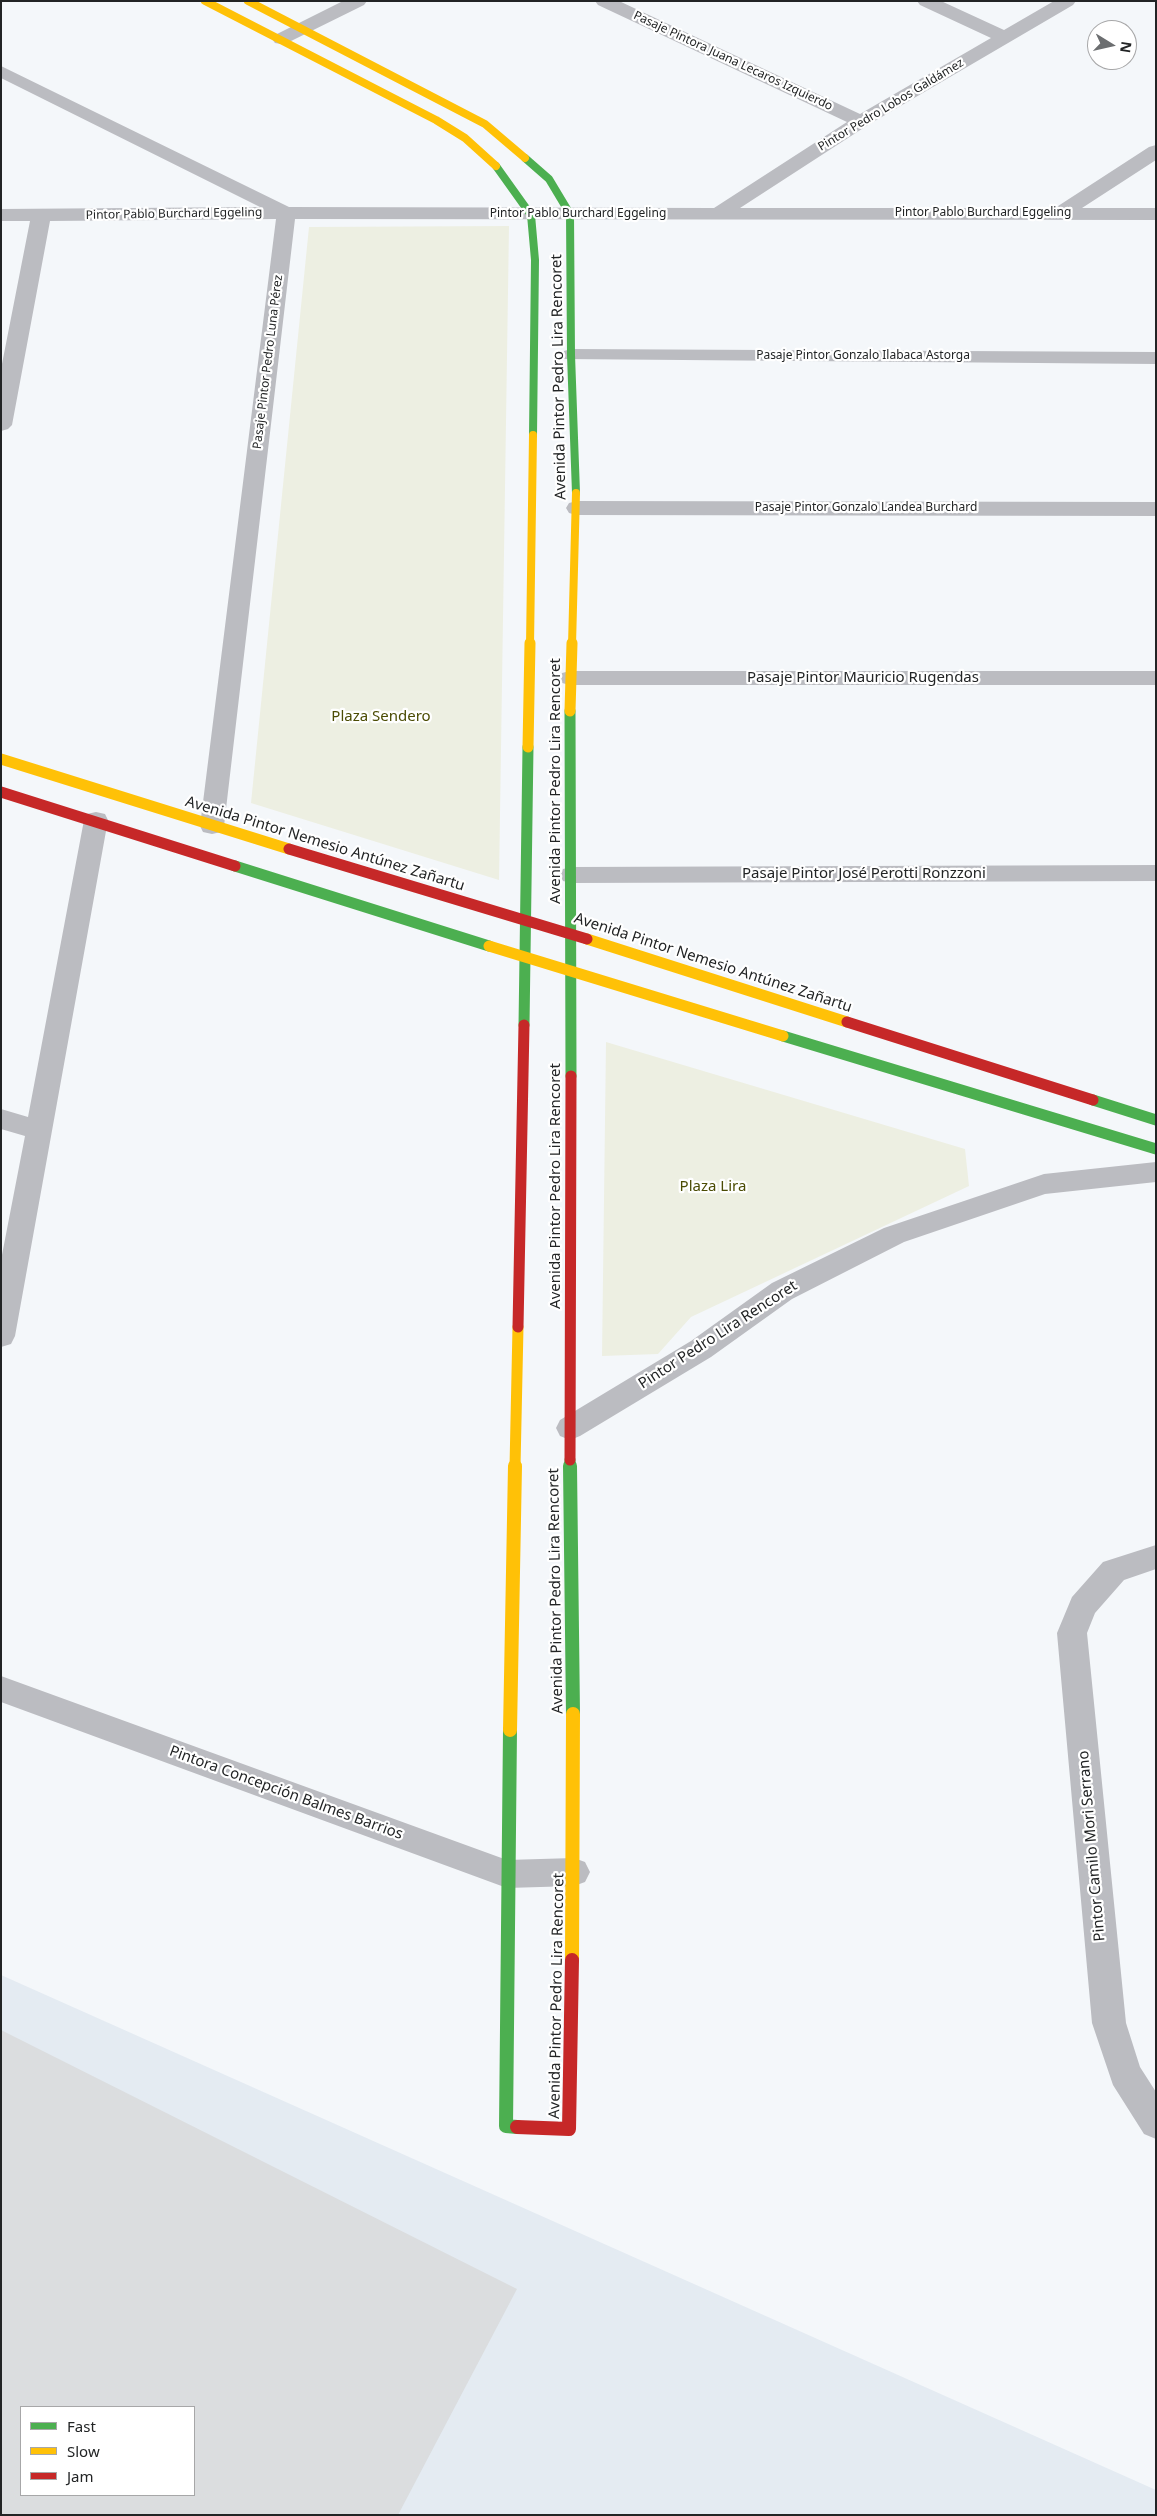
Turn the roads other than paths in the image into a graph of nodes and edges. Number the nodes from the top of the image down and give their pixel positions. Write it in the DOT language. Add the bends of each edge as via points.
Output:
graph roads {
  1 [pos="205,1"];
  2 [pos="248,1"];
  3 [pos="358,1"];
  4 [pos="604,1"];
  5 [pos="926,1"];
  6 [pos="1067,1"];
  7 [pos="302,29"];
  8 [pos="1005,37"];
  9 [pos="281,39"];
  10 [pos="1,71"];
  11 [pos="861,121"];
  12 [pos="1156,152"];
  13 [pos="1061,212"];
  14 [pos="286,213"];
  15 [pos="719,213"];
  16 [pos="531,214"];
  17 [pos="570,214"];
  18 [pos="1,215"];
  19 [pos="41,215"];
  20 [pos="1155,220"];
  21 [pos="571,355"];
  22 [pos="1156,358"];
  23 [pos="1,426"];
  24 [pos="577,508"];
  25 [pos="1156,508"];
  26 [pos="570,678"];
  27 [pos="1156,678"];
  28 [pos="1,759"];
  29 [pos="1,792"];
  30 [pos="96,820"];
  31 [pos="212,826"];
  32 [pos="1156,873"];
  33 [pos="572,875"];
  34 [pos="526,920"];
  35 [pos="571,934"];
  36 [pos="525,957"];
  37 [pos="572,970"];
  38 [pos="1,1119"];
  39 [pos="1156,1120"];
  40 [pos="38,1130"];
  41 [pos="1156,1150"];
  42 [pos="1156,1172"];
  43 [pos="1,1336"];
  44 [pos="570,1428"];
  45 [pos="1156,1557"];
  46 [pos="1,1689"];
  47 [pos="574,1872"];
  48 [pos="508,1874"];
  49 [pos="1156,2123"];
  1 -- 9 [label="street"];
  2 -- 7 [label="street, Avenida Pintor Pedro Lira Rencoret"];
  3 -- 7 [label="street"];
  4 -- 11 [label="street, Pasaje Pintora Juana Lecaros Izquierdo"];
  5 -- 8 [label="street"];
  6 -- 8 [label="street, Pintor Pedro Lobos Galdámez"];
  7 -- 9 [label="street"];
  7 -- 17 [label="street, Avenida Pintor Pedro Lira Rencoret" via="485,124 549,179"];
  8 -- 11 [label="street, Pintor Pedro Lobos Galdámez"];
  9 -- 16 [label="street" via="465,138 496,166"];
  10 -- 14 [label="street"];
  11 -- 15 [label="street, Pintor Pedro Lobos Galdámez"];
  12 -- 13 [label="street"];
  13 -- 15 [label="street, Pintor Pablo Burchard Eggeling"];
  13 -- 20 [label="street, Pintor Pablo Burchard Eggeling"];
  14 -- 16 [label="street, Pintor Pablo Burchard Eggeling"];
  14 -- 19 [label="street, Pintor Pablo Burchard Eggeling"];
  14 -- 31 [label="street, Pasaje Pintor Pedro Luna Pérez"];
  15 -- 17 [label="street, Pintor Pablo Burchard Eggeling"];
  16 -- 17 [label="street, Pintor Pablo Burchard Eggeling"];
  16 -- 34 [label="street, Avenida Pintor Pedro Lira Rencoret" via="535,260"];
  17 -- 21 [label="street, Avenida Pintor Pedro Lira Rencoret"];
  18 -- 19 [label="street, Pintor Pablo Burchard Eggeling"];
  19 -- 23 [label="street"];
  21 -- 22 [label="street, Pasaje Pintor Gonzalo Ilabaca Astorga"];
  21 -- 24 [label="street, Avenida Pintor Pedro Lira Rencoret"];
  24 -- 25 [label="street, Pasaje Pintor Gonzalo Landea Burchard"];
  24 -- 26 [label="street, Avenida Pintor Pedro Lira Rencoret"];
  26 -- 27 [label="street, Pasaje Pintor Mauricio Rugendas"];
  26 -- 33 [label="street, Avenida Pintor Pedro Lira Rencoret"];
  28 -- 31 [label="street, Avenida Pintor Nemesio Antúnez Zañartu"];
  29 -- 30 [label="street"];
  30 -- 36 [label="street"];
  30 -- 40 [label="street"];
  31 -- 34 [label="street, Avenida Pintor Nemesio Antúnez Zañartu"];
  32 -- 33 [label="street, Pasaje Pintor José Perotti Ronzzoni"];
  33 -- 35 [label="street, Avenida Pintor Pedro Lira Rencoret"];
  34 -- 35 [label="street, Avenida Pintor Nemesio Antúnez Zañartu"];
  34 -- 36 [label="street, Avenida Pintor Pedro Lira Rencoret"];
  35 -- 37 [label="street, Avenida Pintor Pedro Lira Rencoret"];
  35 -- 39 [label="street, Avenida Pintor Nemesio Antúnez Zañartu"];
  36 -- 37 [label="street"];
  36 -- 48 [label="street, Avenida Pintor Pedro Lira Rencoret"];
  37 -- 41 [label="street"];
  37 -- 44 [label="street, Avenida Pintor Pedro Lira Rencoret"];
  38 -- 40 [label="street"];
  40 -- 43 [label="street"];
  42 -- 44 [label="street, Pintor Pedro Lira Rencoret" via="1044,1184 894,1235 782,1291 702,1349"];
  44 -- 47 [label="street, Avenida Pintor Pedro Lira Rencoret"];
  45 -- 49 [label="street, Pintor Camilo Mori Serrano" via="1114,1571 1083,1606 1072,1633 1108,2023 1126,2074"];
  46 -- 48 [label="street, Pintora Concepción Balmes Barrios"];
  47 -- 48 [label="street, Pintora Concepción Balmes Barrios"];
  47 -- 48 [label="street, Avenida Pintor Pedro Lira Rencoret" via="569,2129 506,2126"];
}
